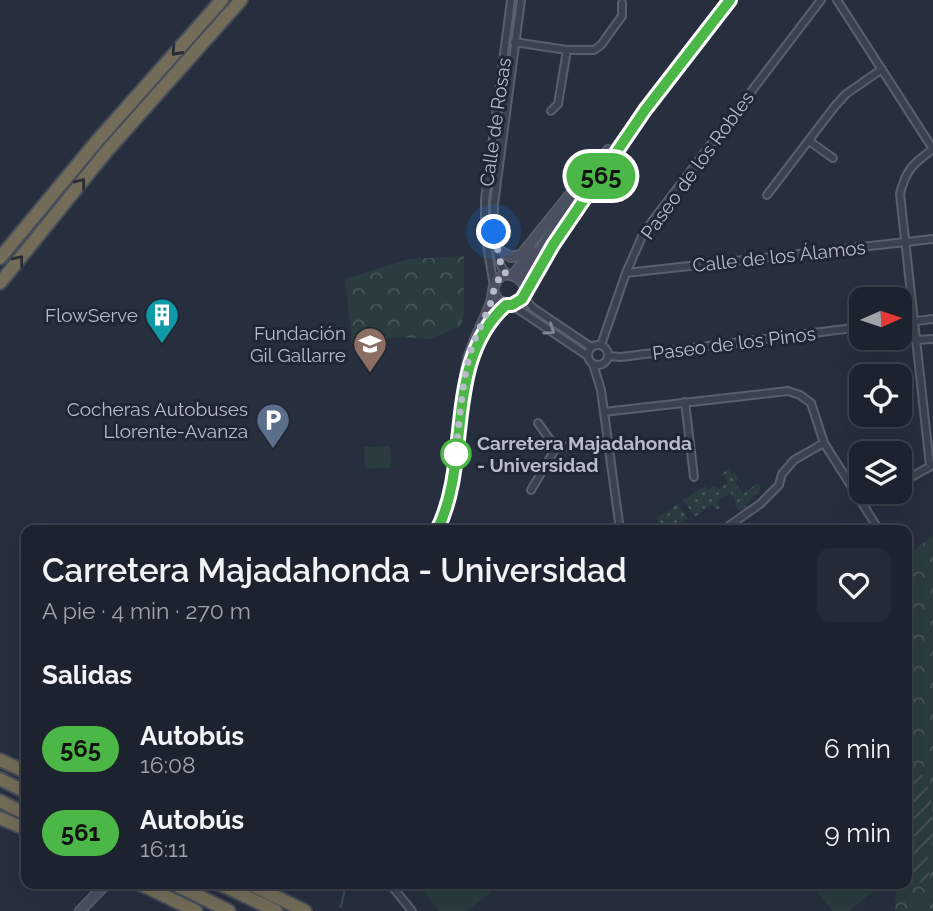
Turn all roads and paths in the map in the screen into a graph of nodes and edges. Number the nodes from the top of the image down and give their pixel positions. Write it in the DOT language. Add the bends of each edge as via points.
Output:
graph roads {
  1 [pos="222,0"];
  2 [pos="241,0"];
  3 [pos="511,0"];
  4 [pos="521,0"];
  5 [pos="730,0"];
  6 [pos="821,0"];
  7 [pos="837,0"];
  8 [pos="622,3"];
  9 [pos="506,39"];
  10 [pos="515,42"];
  11 [pos="567,50"];
  12 [pos="882,69"];
  13 [pos="645,110"];
  14 [pos="551,111"];
  15 [pos="809,141"];
  16 [pos="933,149"];
  17 [pos="833,158"];
  18 [pos="72,171"];
  19 [pos="767,195"];
  20 [pos="554,228"];
  21 [pos="933,239"];
  22 [pos="906,242"];
  23 [pos="0,248"];
  24 [pos="496,249"];
  25 [pos="0,258"];
  26 [pos="626,272"];
  27 [pos="510,274"];
  28 [pos="0,283"];
  29 [pos="494,289"];
  30 [pos="524,292"];
  31 [pos="509,305"];
  32 [pos="933,319"];
  33 [pos="912,321"];
  34 [pos="915,321"];
  35 [pos="849,328"];
  36 [pos="933,338"];
  37 [pos="917,341"];
  38 [pos="601,345"];
  39 [pos="591,347"];
  40 [pos="588,356"];
  41 [pos="606,360"];
  42 [pos="593,364"];
  43 [pos="463,399"];
  44 [pos="603,401"];
  45 [pos="685,402"];
  46 [pos="604,412"];
  47 [pos="538,423"];
  48 [pos="609,441"];
  49 [pos="826,446"];
  50 [pos="556,448"];
  51 [pos="932,466"];
  52 [pos="694,477"];
  53 [pos="912,477"];
  54 [pos="531,490"];
  55 [pos="863,505"];
  56 [pos="439,525"];
  57 [pos="619,525"];
  58 [pos="730,525"];
  59 [pos="875,525"];
  60 [pos="0,760"];
  61 [pos="21,770"];
  62 [pos="0,779"];
  63 [pos="21,790"];
  64 [pos="0,802"];
  65 [pos="21,812"];
  66 [pos="0,818"];
  67 [pos="21,827"];
  68 [pos="101,889"];
  69 [pos="150,889"];
  70 [pos="184,889"];
  71 [pos="230,889"];
  72 [pos="260,889"];
  73 [pos="394,889"];
  74 [pos="80,911"];
  75 [pos="196,911"];
  76 [pos="229,911"];
  77 [pos="276,911"];
  78 [pos="305,911"];
  79 [pos="412,911"];
  1 -- 18 [label="highway, one-way"];
  28 -- 2 [label="highway, one-way" via="106,152"];
  3 -- 9 [label="street, Calle de Rosas"];
  4 -- 10 [label="street, Calle de Rosas"];
  5 -- 13 [label="street"];
  6 -- 26 [label="street, Paseo de los Robles" via="644,232"];
  7 -- 12 [label="street"];
  8 -- 11 [label="street" via="622,16 601,45 594,50"];
  9 -- 10 [label="street"];
  9 -- 29 [label="street, Calle de Rosas" via="485,200"];
  10 -- 11 [label="street"];
  10 -- 24 [label="street, Calle de Rosas" via="494,204"];
  11 -- 14 [label="street" via="558,104"];
  12 -- 15 [label="street" via="846,94"];
  12 -- 16 [label="street"];
  13 -- 20 [label="street"];
  13 -- 24 [label="street" via="521,255 511,257"];
  13 -- 30 [label="street"];
  15 -- 17 [label="street"];
  15 -- 19 [label="street"];
  16 -- 22 [label="street" via="904,177 900,194"];
  18 -- 23 [label="highway"];
  18 -- 25 [label="highway"];
  20 -- 27 [label="street"];
  20 -- 30 [label="street" via="527,272"];
  21 -- 22 [label="street, Calle de los Álamos"];
  22 -- 26 [label="street, Calle de los Álamos"];
  22 -- 34 [label="street"];
  24 -- 27 [label="street, Calle de Rosas" via="502,270"];
  26 -- 38 [label="street, Paseo de los Robles"];
  27 -- 29 [label="street" via="501,277"];
  27 -- 30 [label="street" via="520,278"];
  29 -- 31 [label="street" via="499,302"];
  29 -- 43 [label="street" via="471,349"];
  30 -- 31 [label="street"];
  30 -- 39 [label="street" via="533,308"];
  31 -- 40 [label="street, one-way"];
  31 -- 43 [label="street" via="493,318 479,343"];
  32 -- 34 [label="street"];
  33 -- 34 [label="street"];
  34 -- 37 [label="street"];
  35 -- 41 [label="street, Paseo de los Pinos"];
  36 -- 37 [label="street"];
  37 -- 51 [label="street"];
  38 -- 39 [label="street"];
  38 -- 41 [label="street" via="607,351"];
  39 -- 40 [label="street"];
  40 -- 42 [label="street"];
  41 -- 42 [label="street"];
  41 -- 44 [label="street"];
  42 -- 44 [label="street"];
  43 -- 56 [label="street" via="451,491"];
  44 -- 46 [label="street"];
  45 -- 46 [label="street"];
  45 -- 49 [label="street" via="788,391 807,399 813,407"];
  45 -- 52 [label="street"];
  46 -- 48 [label="street"];
  47 -- 50 [label="street"];
  48 -- 50 [label="street"];
  48 -- 57 [label="street"];
  49 -- 55 [label="street"];
  49 -- 58 [label="street" via="794,460 779,485"];
  50 -- 54 [label="street"];
  51 -- 53 [label="street"];
  55 -- 59 [label="street"];
  60 -- 61 [label="highway"];
  62 -- 63 [label="highway"];
  64 -- 65 [label="highway"];
  66 -- 67 [label="highway"];
  68 -- 74 [label="street"];
  69 -- 75 [label="highway"];
  70 -- 76 [label="highway"];
  71 -- 77 [label="highway"];
  72 -- 78 [label="highway"];
  73 -- 79 [label="street"];
}
